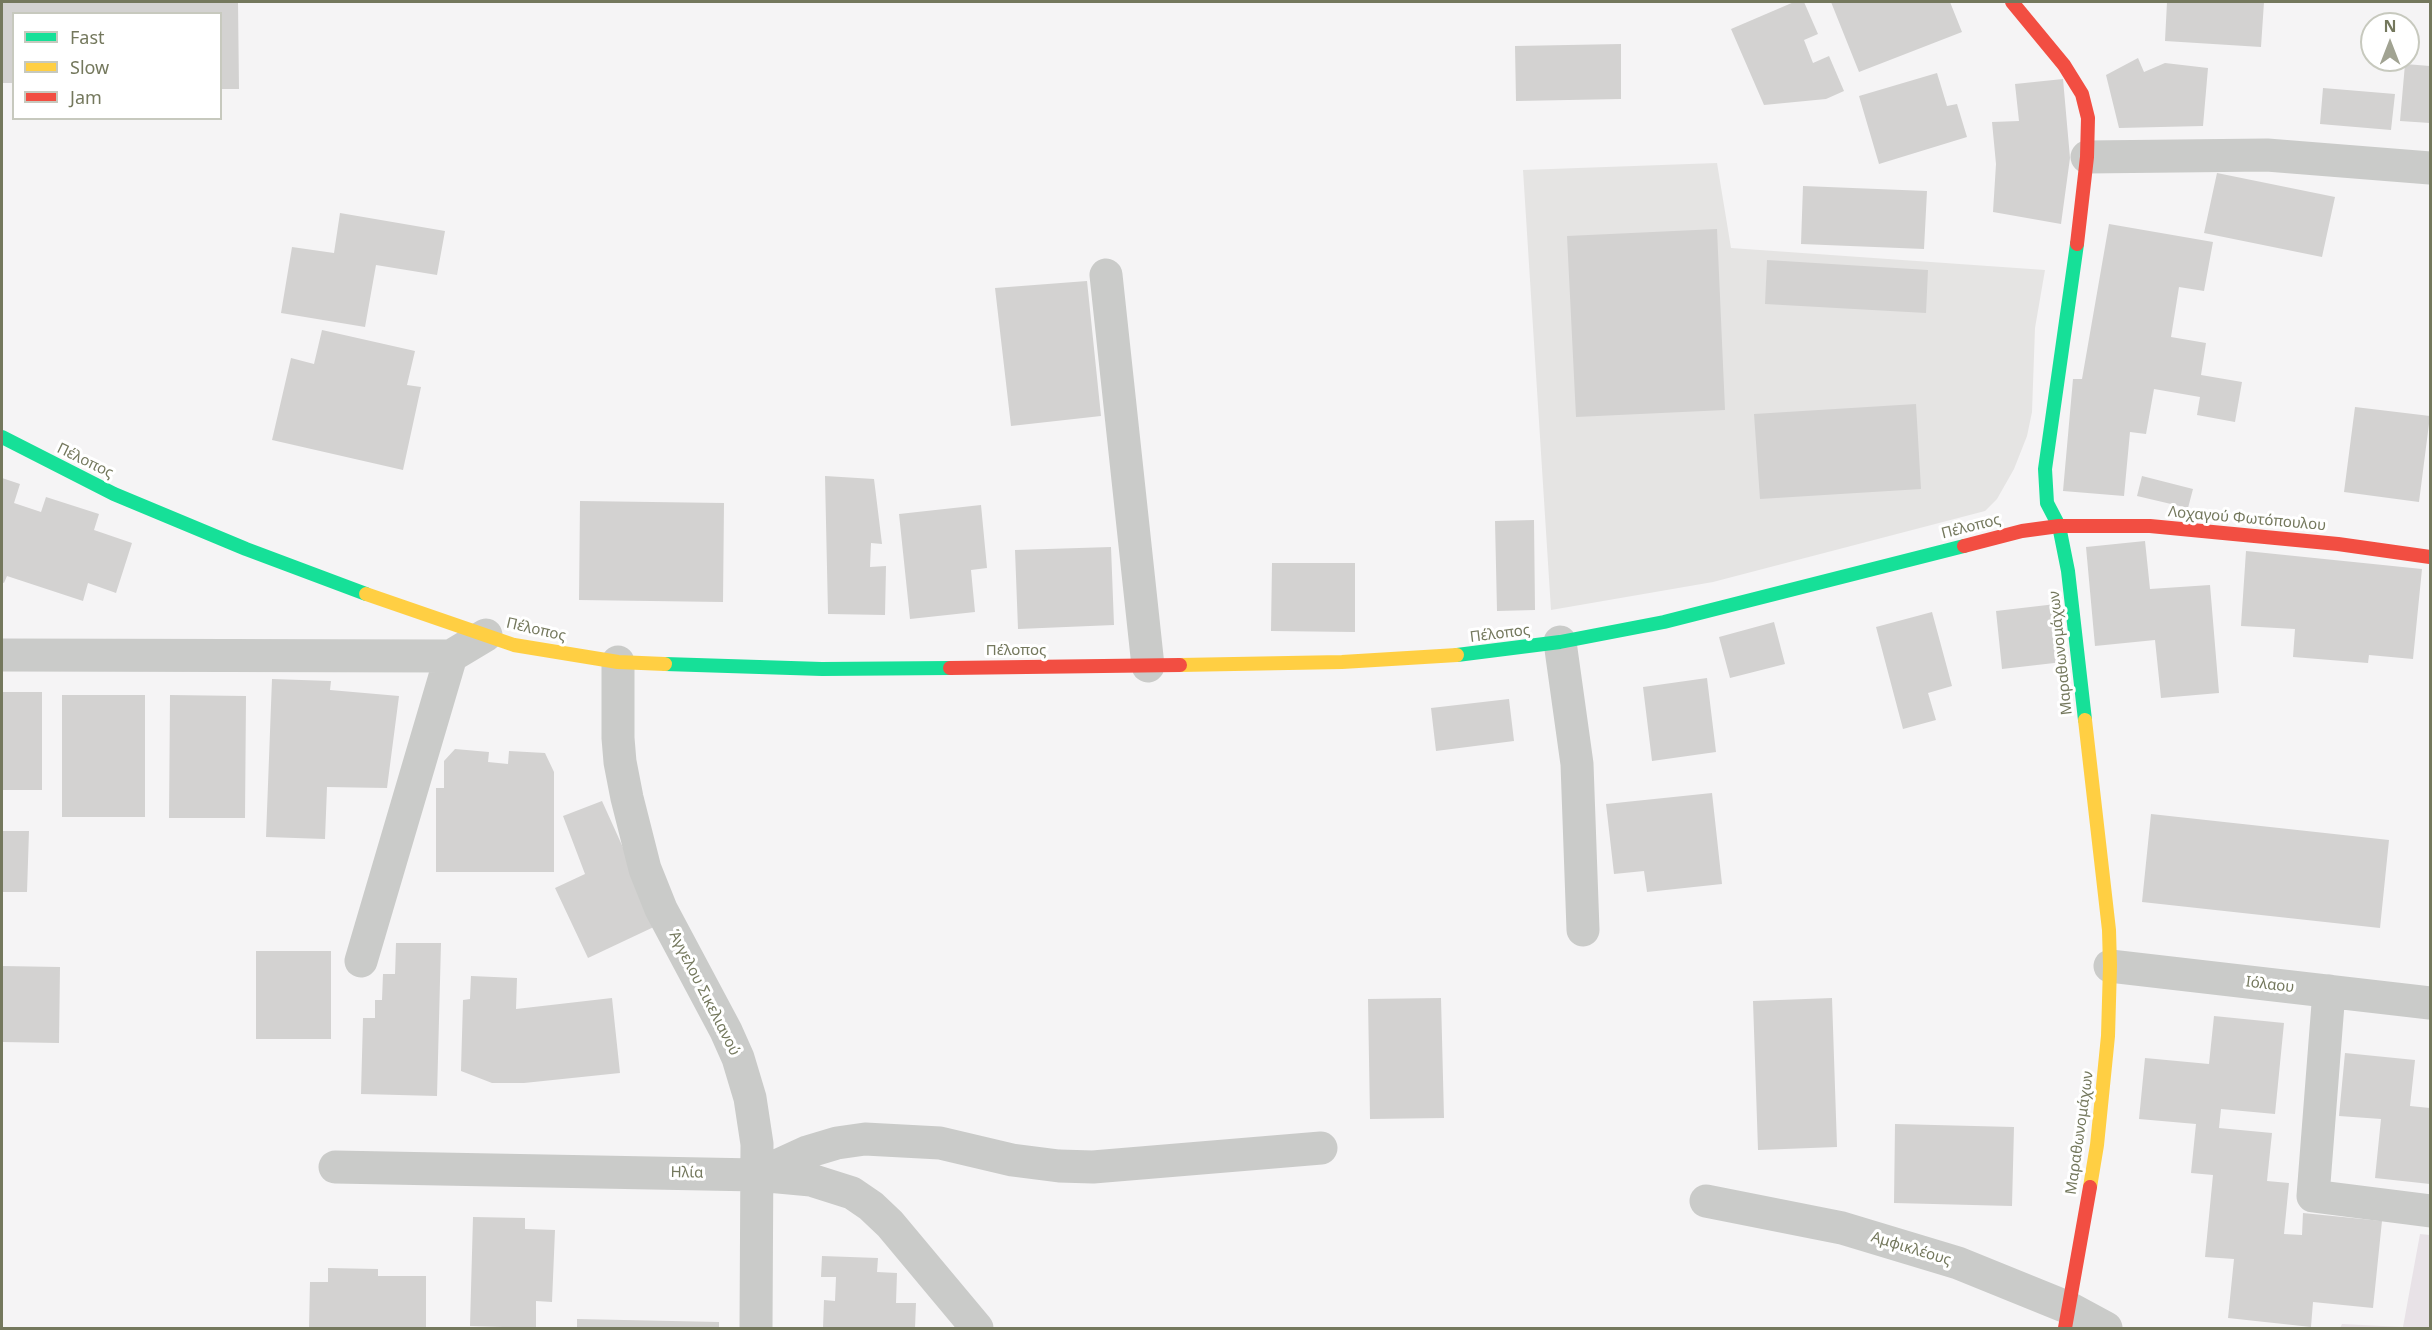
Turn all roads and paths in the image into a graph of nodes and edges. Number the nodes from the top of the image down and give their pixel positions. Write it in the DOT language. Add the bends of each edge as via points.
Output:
graph roads {
  1 [pos="2012,2"];
  2 [pos="2087,158"];
  3 [pos="2430,168"];
  4 [pos="1106,274"];
  5 [pos="2,437"];
  6 [pos="2059,526"];
  7 [pos="2430,557"];
  8 [pos="486,635"];
  9 [pos="1560,642"];
  10 [pos="2,655"];
  11 [pos="452,656"];
  12 [pos="618,662"];
  13 [pos="1148,666"];
  14 [pos="1582,930"];
  15 [pos="361,961"];
  16 [pos="2110,966"];
  17 [pos="2329,992"];
  18 [pos="2430,1003"];
  19 [pos="1321,1148"];
  20 [pos="335,1167"];
  21 [pos="758,1175"];
  22 [pos="1706,1201"];
  23 [pos="2430,1211"];
  24 [pos="2067,1318"];
  25 [pos="756,1329"];
  26 [pos="977,1329"];
  27 [pos="2106,1329"];
  1 -- 2 [label="street, Μαραθωνομάχων" via="2064,65 2082,94 2088,118"];
  2 -- 3 [label="street" via="2267,155"];
  2 -- 6 [label="street, Μαραθωνομάχων" via="2045,468 2047,503"];
  4 -- 13 [label="street"];
  5 -- 8 [label="street, Πέλοπος" via="114,494 246,549"];
  6 -- 7 [label="street, Λοχαγού Φωτόπουλου" via="2150,526"];
  6 -- 9 [label="street, Πέλοπος" via="2022,531 1664,621"];
  6 -- 16 [label="street, Μαραθωνομάχων" via="2068,570"];
  8 -- 11 [label="street"];
  8 -- 12 [label="street, Πέλοπος" via="514,645"];
  9 -- 13 [label="street, Πέλοπος" via="1480,654 1408,659"];
  9 -- 14 [label="street" via="1577,764"];
  10 -- 11 [label="street"];
  11 -- 15 [label="street"];
  12 -- 13 [label="street, Πέλοπος" via="822,669"];
  12 -- 21 [label="street, Άγγελου Σικελιανού" via="620,762 645,869 661,909 738,1058 753,1117"];
  16 -- 17 [label="street, Ιόλαου"];
  16 -- 24 [label="street, Μαραθωνομάχων" via="2108,1036 2097,1145"];
  17 -- 18 [label="street, Ιόλαου"];
  17 -- 23 [label="street" via="2313,1196"];
  19 -- 21 [label="street" via="1082,1167 1012,1160 940,1143 865,1139 807,1152"];
  20 -- 21 [label="street, Ηλία"];
  21 -- 25 [label="street, Άγγελου Σικελιανού"];
  21 -- 26 [label="street, Ηλία" via="811,1180 852,1193 890,1224"];
  22 -- 24 [label="street, Αμφικλέους" via="1842,1228 1958,1263"];
  24 -- 27 [label="street, Αμφικλέους"];
}
